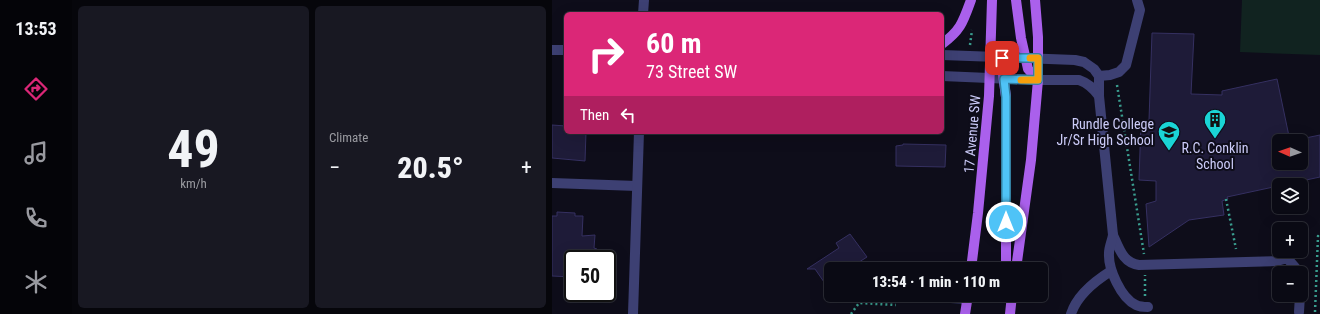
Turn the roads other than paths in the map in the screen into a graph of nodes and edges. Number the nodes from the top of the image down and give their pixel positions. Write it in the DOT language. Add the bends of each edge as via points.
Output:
graph roads {
  1 [pos="644,0"];
  2 [pos="971,0"];
  3 [pos="992,0"];
  4 [pos="1016,0"];
  5 [pos="1034,0"];
  6 [pos="1137,0"];
  7 [pos="643,12"];
  8 [pos="944,42"];
  9 [pos="552,50"];
  10 [pos="564,50"];
  11 [pos="944,55"];
  12 [pos="991,58"];
  13 [pos="1025,58"];
  14 [pos="1038,58"];
  15 [pos="944,76"];
  16 [pos="1099,76"];
  17 [pos="991,78"];
  18 [pos="1004,79"];
  19 [pos="1038,80"];
  20 [pos="1099,96"];
  21 [pos="639,134"];
  22 [pos="552,183"];
  23 [pos="637,186"];
  24 [pos="1113,235"];
  25 [pos="972,262"];
  26 [pos="1006,262"];
  27 [pos="1017,262"];
  28 [pos="1294,266"];
  29 [pos="1111,271"];
  30 [pos="967,302"];
  31 [pos="1006,302"];
  32 [pos="1011,302"];
  33 [pos="1300,302"];
  34 [pos="1147,303"];
  35 [pos="1299,312"];
  36 [pos="633,314"];
  37 [pos="965,314"];
  38 [pos="1006,314"];
  39 [pos="1010,314"];
  40 [pos="1071,314"];
  1 -- 7 [label="street"];
  2 -- 8 [label="main road" via="963,23"];
  3 -- 12 [label="main road, 17 Avenue SW"];
  4 -- 13 [label="main road"];
  5 -- 14 [label="main road"];
  6 -- 16 [label="street" via="1140,10 1126,65 1119,72"];
  9 -- 10 [label="street"];
  11 -- 12 [label="street"];
  12 -- 13 [label="street"];
  12 -- 17 [label="main road, 17 Avenue SW"];
  12 -- 18 [label="main road" via="1002,67"];
  13 -- 14 [label="street"];
  13 -- 19 [label="main road" via="1028,69"];
  14 -- 16 [label="street" via="1066,58 1079,61 1094,69"];
  14 -- 19 [label="main road"];
  15 -- 17 [label="street"];
  16 -- 20 [label="street"];
  17 -- 18 [label="street"];
  17 -- 25 [label="main road, 17 Avenue SW"];
  18 -- 19 [label="street"];
  18 -- 26 [label="main road"];
  19 -- 20 [label="street" via="1078,80 1091,86"];
  19 -- 27 [label="main road" via="1031,160"];
  20 -- 24 [label="street"];
  21 -- 23 [label="street"];
  22 -- 23 [label="street"];
  23 -- 36 [label="street"];
  24 -- 28 [label="street" via="1126,260 1136,264 1277,261 1287,258"];
  24 -- 29 [label="street" via="1109,254"];
  29 -- 34 [label="street" via="1130,301 1137,305"];
  29 -- 40 [label="street" via="1096,280 1081,296"];
  30 -- 37 [label="main road"];
  31 -- 38 [label="main road"];
  32 -- 39 [label="main road"];
  33 -- 35 [label="street"];
}
